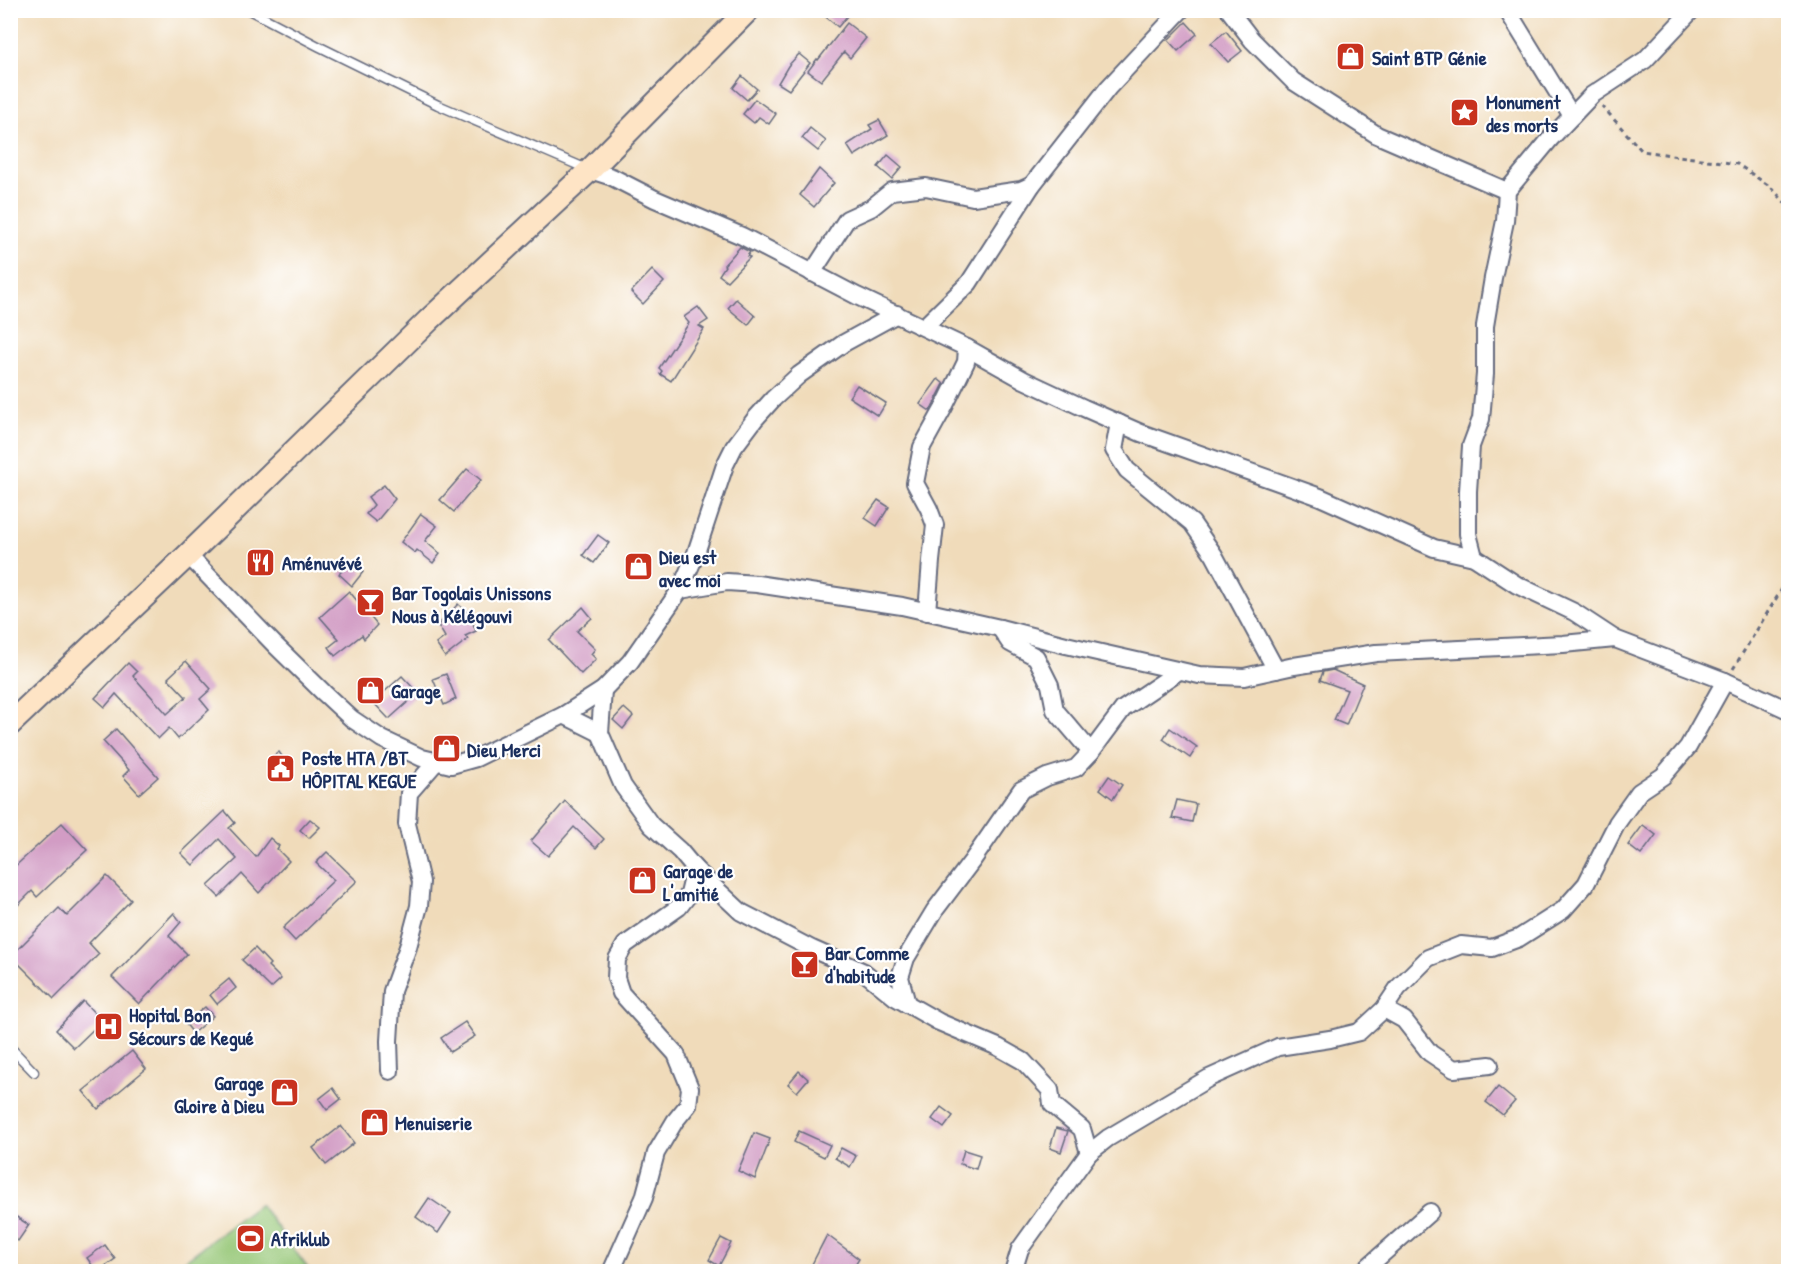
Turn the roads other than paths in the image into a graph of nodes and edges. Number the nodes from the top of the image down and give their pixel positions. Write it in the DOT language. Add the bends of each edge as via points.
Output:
graph roads {
  1 [pos="249,10"];
  2 [pos="748,10"];
  3 [pos="1181,10"];
  4 [pos="1229,10"];
  5 [pos="1507,10"];
  6 [pos="1692,10"];
  7 [pos="1572,116"];
  8 [pos="590,170"];
  9 [pos="1032,185"];
  10 [pos="1507,191"];
  11 [pos="812,273"];
  12 [pos="897,314"];
  13 [pos="924,327"];
  14 [pos="967,348"];
  15 [pos="1119,423"];
  16 [pos="188,555"];
  17 [pos="1474,557"];
  18 [pos="680,590"];
  19 [pos="927,612"];
  20 [pos="1000,628"];
  21 [pos="1615,639"];
  22 [pos="1276,670"];
  23 [pos="1179,671"];
  24 [pos="1725,681"];
  25 [pos="603,690"];
  26 [pos="1788,710"];
  27 [pos="564,715"];
  28 [pos="10,724"];
  29 [pos="600,733"];
  30 [pos="1091,752"];
  31 [pos="435,762"];
  32 [pos="695,869"];
  33 [pos="907,1004"];
  34 [pos="1384,1009"];
  35 [pos="10,1047"];
  36 [pos="1490,1065"];
  37 [pos="390,1071"];
  38 [pos="34,1072"];
  39 [pos="1089,1153"];
  40 [pos="1430,1212"];
  41 [pos="611,1272"];
  42 [pos="1013,1272"];
  43 [pos="1362,1272"];
  1 -- 8 [label="lane" via="438,105"];
  2 -- 8 [label="main road"];
  3 -- 9 [label="street" via="1107,88"];
  4 -- 10 [label="street" via="1252,40 1293,81 1377,135"];
  5 -- 7 [label="street"];
  6 -- 7 [label="street" via="1645,60 1592,95"];
  7 -- 10 [label="street"];
  8 -- 11 [label="street" via="742,236"];
  8 -- 16 [label="main road" via="429,320"];
  9 -- 11 [label="street" via="973,196 926,187 892,191 871,208 847,219"];
  9 -- 13 [label="street" via="969,283"];
  10 -- 17 [label="street" via="1485,326 1481,419 1471,446 1468,534"];
  11 -- 12 [label="street"];
  12 -- 13 [label="street"];
  12 -- 18 [label="street" via="844,343 799,375 755,419 724,465"];
  13 -- 14 [label="street"];
  14 -- 15 [label="street" via="1024,380"];
  14 -- 19 [label="street" via="966,362 922,447 915,483 936,525"];
  15 -- 17 [label="street" via="1320,497 1434,548"];
  15 -- 22 [label="street" via="1114,450 1127,470 1192,523 1214,555"];
  16 -- 28 [label="main road"];
  16 -- 31 [label="street" via="352,719 382,739"];
  17 -- 21 [label="street" via="1516,585 1574,612"];
  18 -- 19 [label="street" via="727,582"];
  18 -- 25 [label="street" via="630,662"];
  19 -- 20 [label="street"];
  20 -- 23 [label="street"];
  20 -- 30 [label="street" via="1010,643 1036,657 1050,685 1055,710"];
  21 -- 22 [label="street" via="1376,653"];
  21 -- 24 [label="street"];
  22 -- 23 [label="street" via="1244,677"];
  23 -- 30 [label="street" via="1124,709"];
  24 -- 26 [label="street"];
  24 -- 34 [label="street" via="1688,747 1663,776 1639,792 1617,824 1586,884 1563,910 1519,938 1492,948 1461,945 1428,958 1398,988"];
  25 -- 27 [label="street"];
  25 -- 29 [label="street"];
  27 -- 29 [label="street"];
  27 -- 31 [label="street" via="476,758 451,765"];
  29 -- 32 [label="street" via="623,786 651,825"];
  30 -- 33 [label="street" via="1076,768 1021,790 935,910 906,958 900,977"];
  31 -- 37 [label="street" via="409,793 407,824 421,882 419,906 392,991"];
  32 -- 33 [label="street" via="741,912 864,972"];
  32 -- 41 [label="street" via="689,894 679,906 625,945 617,958 616,978 621,993 676,1054 690,1088 688,1105 657,1154 644,1198"];
  33 -- 39 [label="street" via="1023,1061 1050,1090 1052,1104 1082,1129"];
  34 -- 36 [label="street" via="1404,1020 1430,1053 1454,1069"];
  34 -- 39 [label="street" via="1359,1032 1278,1047 1209,1078"];
  35 -- 38 [label="lane"];
  39 -- 42 [label="street" via="1020,1248"];
  40 -- 43 [label="street"];
}
